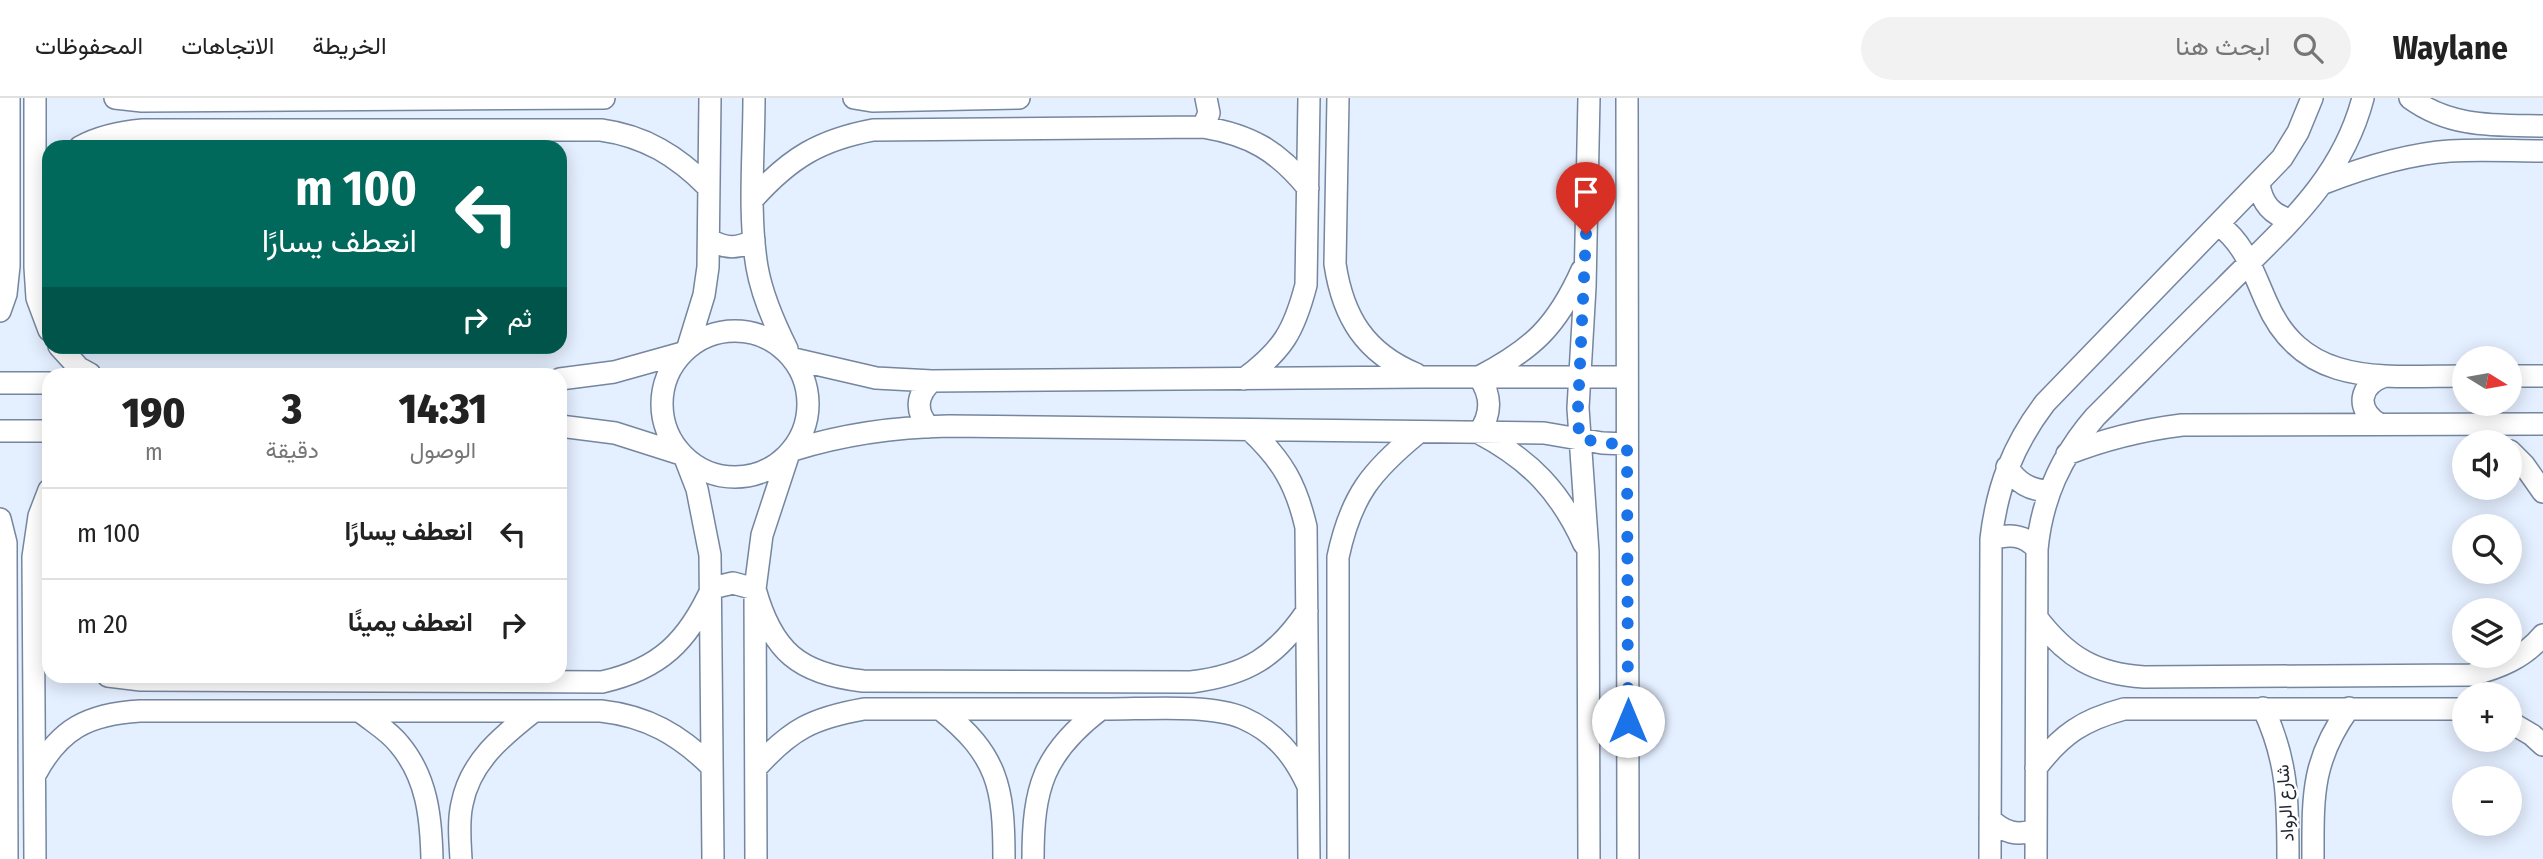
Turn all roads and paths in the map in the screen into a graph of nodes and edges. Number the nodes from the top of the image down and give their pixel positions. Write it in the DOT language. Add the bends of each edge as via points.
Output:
graph roads {
  1 [pos="9,98"];
  2 [pos="35,98"];
  3 [pos="115,98"];
  4 [pos="604,98"];
  5 [pos="710,98"];
  6 [pos="754,98"];
  7 [pos="1018,98"];
  8 [pos="1206,98"];
  9 [pos="1309,98"];
  10 [pos="1338,98"];
  11 [pos="1589,98"];
  12 [pos="1627,98"];
  13 [pos="2312,98"];
  14 [pos="2363,98"];
  15 [pos="2410,98"];
  16 [pos="381,99"];
  17 [pos="516,99"];
  18 [pos="176,100"];
  19 [pos="544,100"];
  20 [pos="863,100"];
  21 [pos="920,100"];
  22 [pos="2453,120"];
  23 [pos="2543,126"];
  24 [pos="1203,127"];
  25 [pos="177,129"];
  26 [pos="546,130"];
  27 [pos="873,130"];
  28 [pos="93,140"];
  29 [pos="2451,151"];
  30 [pos="2543,151"];
  31 [pos="42,180"];
  32 [pos="2324,183"];
  33 [pos="2259,184"];
  34 [pos="708,187"];
  35 [pos="1308,188"];
  36 [pos="35,189"];
  37 [pos="754,198"];
  38 [pos="2291,220"];
  39 [pos="2219,225"];
  40 [pos="710,240"];
  41 [pos="754,240"];
  42 [pos="1585,262"];
  43 [pos="2249,262"];
  44 [pos="9,266"];
  45 [pos="35,267"];
  46 [pos="1306,285"];
  47 [pos="1339,288"];
  48 [pos="0,311"];
  49 [pos="42,311"];
  50 [pos="685,350"];
  51 [pos="66,354"];
  52 [pos="792,357"];
  53 [pos="79,368"];
  54 [pos="2385,376"];
  55 [pos="2452,376"];
  56 [pos="2522,376"];
  57 [pos="2543,376"];
  58 [pos="1421,377"];
  59 [pos="1479,377"];
  60 [pos="1579,377"];
  61 [pos="1626,377"];
  62 [pos="567,378"];
  63 [pos="1244,379"];
  64 [pos="932,381"];
  65 [pos="0,383"];
  66 [pos="42,383"];
  67 [pos="2379,424"];
  68 [pos="2473,424"];
  69 [pos="2543,424"];
  70 [pos="567,427"];
  71 [pos="929,427"];
  72 [pos="1250,430"];
  73 [pos="2482,430"];
  74 [pos="42,431"];
  75 [pos="0,432"];
  76 [pos="1419,432"];
  77 [pos="1479,433"];
  78 [pos="1579,438"];
  79 [pos="1627,444"];
  80 [pos="790,453"];
  81 [pos="2067,454"];
  82 [pos="683,456"];
  83 [pos="2522,463"];
  84 [pos="2007,467"];
  85 [pos="2049,491"];
  86 [pos="2543,492"];
  87 [pos="42,508"];
  88 [pos="0,519"];
  89 [pos="1991,539"];
  90 [pos="34,542"];
  91 [pos="6,543"];
  92 [pos="2037,549"];
  93 [pos="1588,552"];
  94 [pos="1307,556"];
  95 [pos="1338,557"];
  96 [pos="712,588"];
  97 [pos="755,589"];
  98 [pos="1307,611"];
  99 [pos="33,615"];
  100 [pos="2037,618"];
  101 [pos="42,628"];
  102 [pos="2543,635"];
  103 [pos="2124,676"];
  104 [pos="863,681"];
  105 [pos="567,682"];
  106 [pos="602,682"];
  107 [pos="2466,682"];
  108 [pos="2477,682"];
  109 [pos="114,683"];
  110 [pos="1162,683"];
  111 [pos="2263,708"];
  112 [pos="2349,708"];
  113 [pos="864,709"];
  114 [pos="940,709"];
  115 [pos="1101,709"];
  116 [pos="1161,709"];
  117 [pos="2124,709"];
  118 [pos="2452,709"];
  119 [pos="534,711"];
  120 [pos="601,711"];
  121 [pos="118,712"];
  122 [pos="360,712"];
  123 [pos="2522,729"];
  124 [pos="2543,745"];
  125 [pos="712,767"];
  126 [pos="756,768"];
  127 [pos="2036,768"];
  128 [pos="34,775"];
  129 [pos="1308,786"];
  130 [pos="2288,797"];
  131 [pos="2314,797"];
  132 [pos="1003,804"];
  133 [pos="429,805"];
  134 [pos="461,805"];
  135 [pos="1035,807"];
  136 [pos="1990,819"];
  137 [pos="2036,830"];
  138 [pos="7,859"];
  139 [pos="35,859"];
  140 [pos="432,859"];
  141 [pos="461,859"];
  142 [pos="713,859"];
  143 [pos="756,859"];
  144 [pos="1004,859"];
  145 [pos="1033,859"];
  146 [pos="1309,859"];
  147 [pos="1338,859"];
  148 [pos="1590,859"];
  149 [pos="1628,859"];
  150 [pos="1990,859"];
  151 [pos="2036,859"];
  152 [pos="2288,859"];
  153 [pos="2313,859"];
  1 -- 44 [label="street"];
  2 -- 36 [label="street"];
  3 -- 18 [label="street"];
  4 -- 19 [label="street"];
  5 -- 34 [label="street"];
  6 -- 37 [label="street"];
  7 -- 21 [label="street"];
  8 -- 24 [label="street" via="1209,113"];
  9 -- 35 [label="street"];
  10 -- 47 [label="street" via="1335,264"];
  11 -- 42 [label="street"];
  12 -- 61 [label="street"];
  13 -- 33 [label="street" via="2282,158"];
  14 -- 32 [label="street" via="2343,153"];
  15 -- 22 [label="street"];
  16 -- 17 [label="street"];
  16 -- 18 [label="street"];
  17 -- 19 [label="street"];
  18 -- 25 [label="street" via="170,112"];
  19 -- 26 [label="street" via="553,114"];
  20 -- 21 [label="street"];
  20 -- 27 [label="street"];
  22 -- 23 [label="street" via="2474,125"];
  22 -- 29 [label="street" via="2446,133"];
  24 -- 27 [label="street"];
  24 -- 35 [label="street" via="1251,139 1282,160"];
  25 -- 26 [label="street"];
  25 -- 28 [label="street" via="118,132"];
  26 -- 34 [label="street" via="601,130 648,142 670,154"];
  27 -- 37 [label="street" via="819,145 795,159"];
  29 -- 30 [label="street"];
  29 -- 32 [label="street" via="2386,162"];
  31 -- 36 [label="street"];
  32 -- 38 [label="street"];
  33 -- 38 [label="street" via="2260,195 2272,212"];
  33 -- 39 [label="street"];
  34 -- 40 [label="street"];
  35 -- 46 [label="street"];
  36 -- 45 [label="street"];
  37 -- 41 [label="street"];
  38 -- 43 [label="street"];
  39 -- 43 [label="street" via="2237,241"];
  39 -- 84 [label="street" via="2045,403"];
  40 -- 41 [label="street" via="732,248"];
  40 -- 50 [label="street" via="704,295"];
  41 -- 52 [label="street" via="765,299"];
  42 -- 59 [label="street" via="1558,317 1510,361"];
  42 -- 60 [label="street"];
  43 -- 54 [label="street" via="2274,318 2296,346 2337,370"];
  43 -- 81 [label="street" via="2095,417"];
  44 -- 45 [label="street" via="19,272"];
  44 -- 48 [label="street"];
  45 -- 49 [label="street"];
  46 -- 47 [label="street" via="1322,292"];
  46 -- 63 [label="street" via="1286,340"];
  47 -- 58 [label="street" via="1347,312 1369,343 1398,367"];
  50 -- 52 [label="street" via="704,337 740,330 775,342"];
  50 -- 62 [label="street" via="614,372"];
  50 -- 82 [label="street" via="671,368 662,404 670,439"];
  51 -- 53 [label="street"];
  52 -- 64 [label="street" via="876,378"];
  52 -- 80 [label="street" via="803,376 808,415"];
  54 -- 55 [label="street"];
  54 -- 67 [label="street" via="2367,387 2363,398 2364,409"];
  56 -- 57 [label="street"];
  58 -- 59 [label="street"];
  58 -- 63 [label="street"];
  59 -- 60 [label="street"];
  59 -- 77 [label="street" via="1486,387 1490,411"];
  60 -- 61 [label="street"];
  60 -- 78 [label="street"];
  61 -- 79 [label="street"];
  63 -- 64 [label="street"];
  64 -- 71 [label="street" via="919,403"];
  65 -- 66 [label="street"];
  67 -- 68 [label="street"];
  67 -- 81 [label="street" via="2182,425 2130,433"];
  68 -- 69 [label="street"];
  68 -- 73 [label="street"];
  70 -- 82 [label="street" via="615,433"];
  71 -- 72 [label="street"];
  71 -- 80 [label="street" via="846,436"];
  72 -- 76 [label="street"];
  72 -- 94 [label="street" via="1271,450 1292,482 1306,527"];
  74 -- 75 [label="street"];
  76 -- 77 [label="street"];
  76 -- 95 [label="street" via="1373,474 1356,499"];
  77 -- 78 [label="street"];
  77 -- 93 [label="street" via="1535,470 1556,494"];
  78 -- 79 [label="street"];
  78 -- 93 [label="street"];
  79 -- 149 [label="street"];
  80 -- 82 [label="street" via="773,467 737,478 700,469"];
  80 -- 97 [label="street" via="762,534"];
  81 -- 85 [label="street"];
  82 -- 96 [label="street" via="705,522"];
  83 -- 86 [label="street"];
  84 -- 85 [label="street" via="2024,486"];
  84 -- 89 [label="street"];
  85 -- 92 [label="street"];
  87 -- 90 [label="street"];
  88 -- 91 [label="street"];
  89 -- 92 [label="street" via="2018,536"];
  89 -- 136 [label="street"];
  90 -- 91 [label="street" via="20,536"];
  90 -- 99 [label="street"];
  91 -- 138 [label="street"];
  92 -- 100 [label="street"];
  93 -- 148 [label="street"];
  94 -- 95 [label="street" via="1326,550"];
  94 -- 98 [label="street"];
  95 -- 147 [label="street"];
  96 -- 97 [label="street" via="733,583"];
  96 -- 106 [label="street" via="686,635 667,653 645,668"];
  96 -- 125 [label="street"];
  97 -- 104 [label="street" via="763,619 780,645 803,666 832,678"];
  97 -- 126 [label="street"];
  98 -- 110 [label="street" via="1271,654 1246,669 1219,679"];
  98 -- 129 [label="street"];
  99 -- 101 [label="street"];
  99 -- 128 [label="street"];
  100 -- 103 [label="street" via="2074,657"];
  100 -- 127 [label="street"];
  102 -- 108 [label="street" via="2516,659"];
  103 -- 107 [label="street" via="2454,677"];
  103 -- 117 [label="street" via="2118,696"];
  104 -- 110 [label="street"];
  104 -- 113 [label="street" via="858,699"];
  105 -- 106 [label="street"];
  106 -- 120 [label="street" via="611,694"];
  109 -- 121 [label="street" via="112,699"];
  110 -- 116 [label="street" via="1166,696"];
  111 -- 112 [label="street"];
  111 -- 117 [label="street"];
  111 -- 130 [label="street, شارع الرواد" via="2281,751"];
  112 -- 118 [label="street"];
  112 -- 131 [label="street, شارع الرواد" via="2324,750"];
  113 -- 114 [label="street"];
  113 -- 126 [label="street" via="833,714 804,726 777,744"];
  114 -- 115 [label="street"];
  114 -- 132 [label="street" via="982,750"];
  115 -- 116 [label="street"];
  115 -- 135 [label="street" via="1057,750 1042,777"];
  116 -- 129 [label="street" via="1217,711 1263,728 1298,764"];
  117 -- 127 [label="street" via="2073,729"];
  119 -- 120 [label="street"];
  119 -- 122 [label="street"];
  119 -- 134 [label="street" via="486,754"];
  120 -- 125 [label="street" via="647,720 671,732"];
  121 -- 122 [label="street"];
  121 -- 128 [label="street" via="68,732"];
  122 -- 133 [label="street" via="399,743 422,782"];
  123 -- 124 [label="street"];
  125 -- 142 [label="street"];
  126 -- 143 [label="street"];
  127 -- 137 [label="street"];
  128 -- 139 [label="street"];
  129 -- 146 [label="street"];
  130 -- 131 [label="street" via="2304,793"];
  130 -- 152 [label="street, شارع الرواد"];
  131 -- 153 [label="street, شارع الرواد"];
  132 -- 135 [label="street" via="1020,797"];
  132 -- 144 [label="street"];
  133 -- 134 [label="street" via="441,796"];
  133 -- 140 [label="street"];
  134 -- 141 [label="street"];
  135 -- 145 [label="street"];
  136 -- 137 [label="street" via="2016,834"];
  136 -- 150 [label="street"];
  137 -- 151 [label="street"];
}
